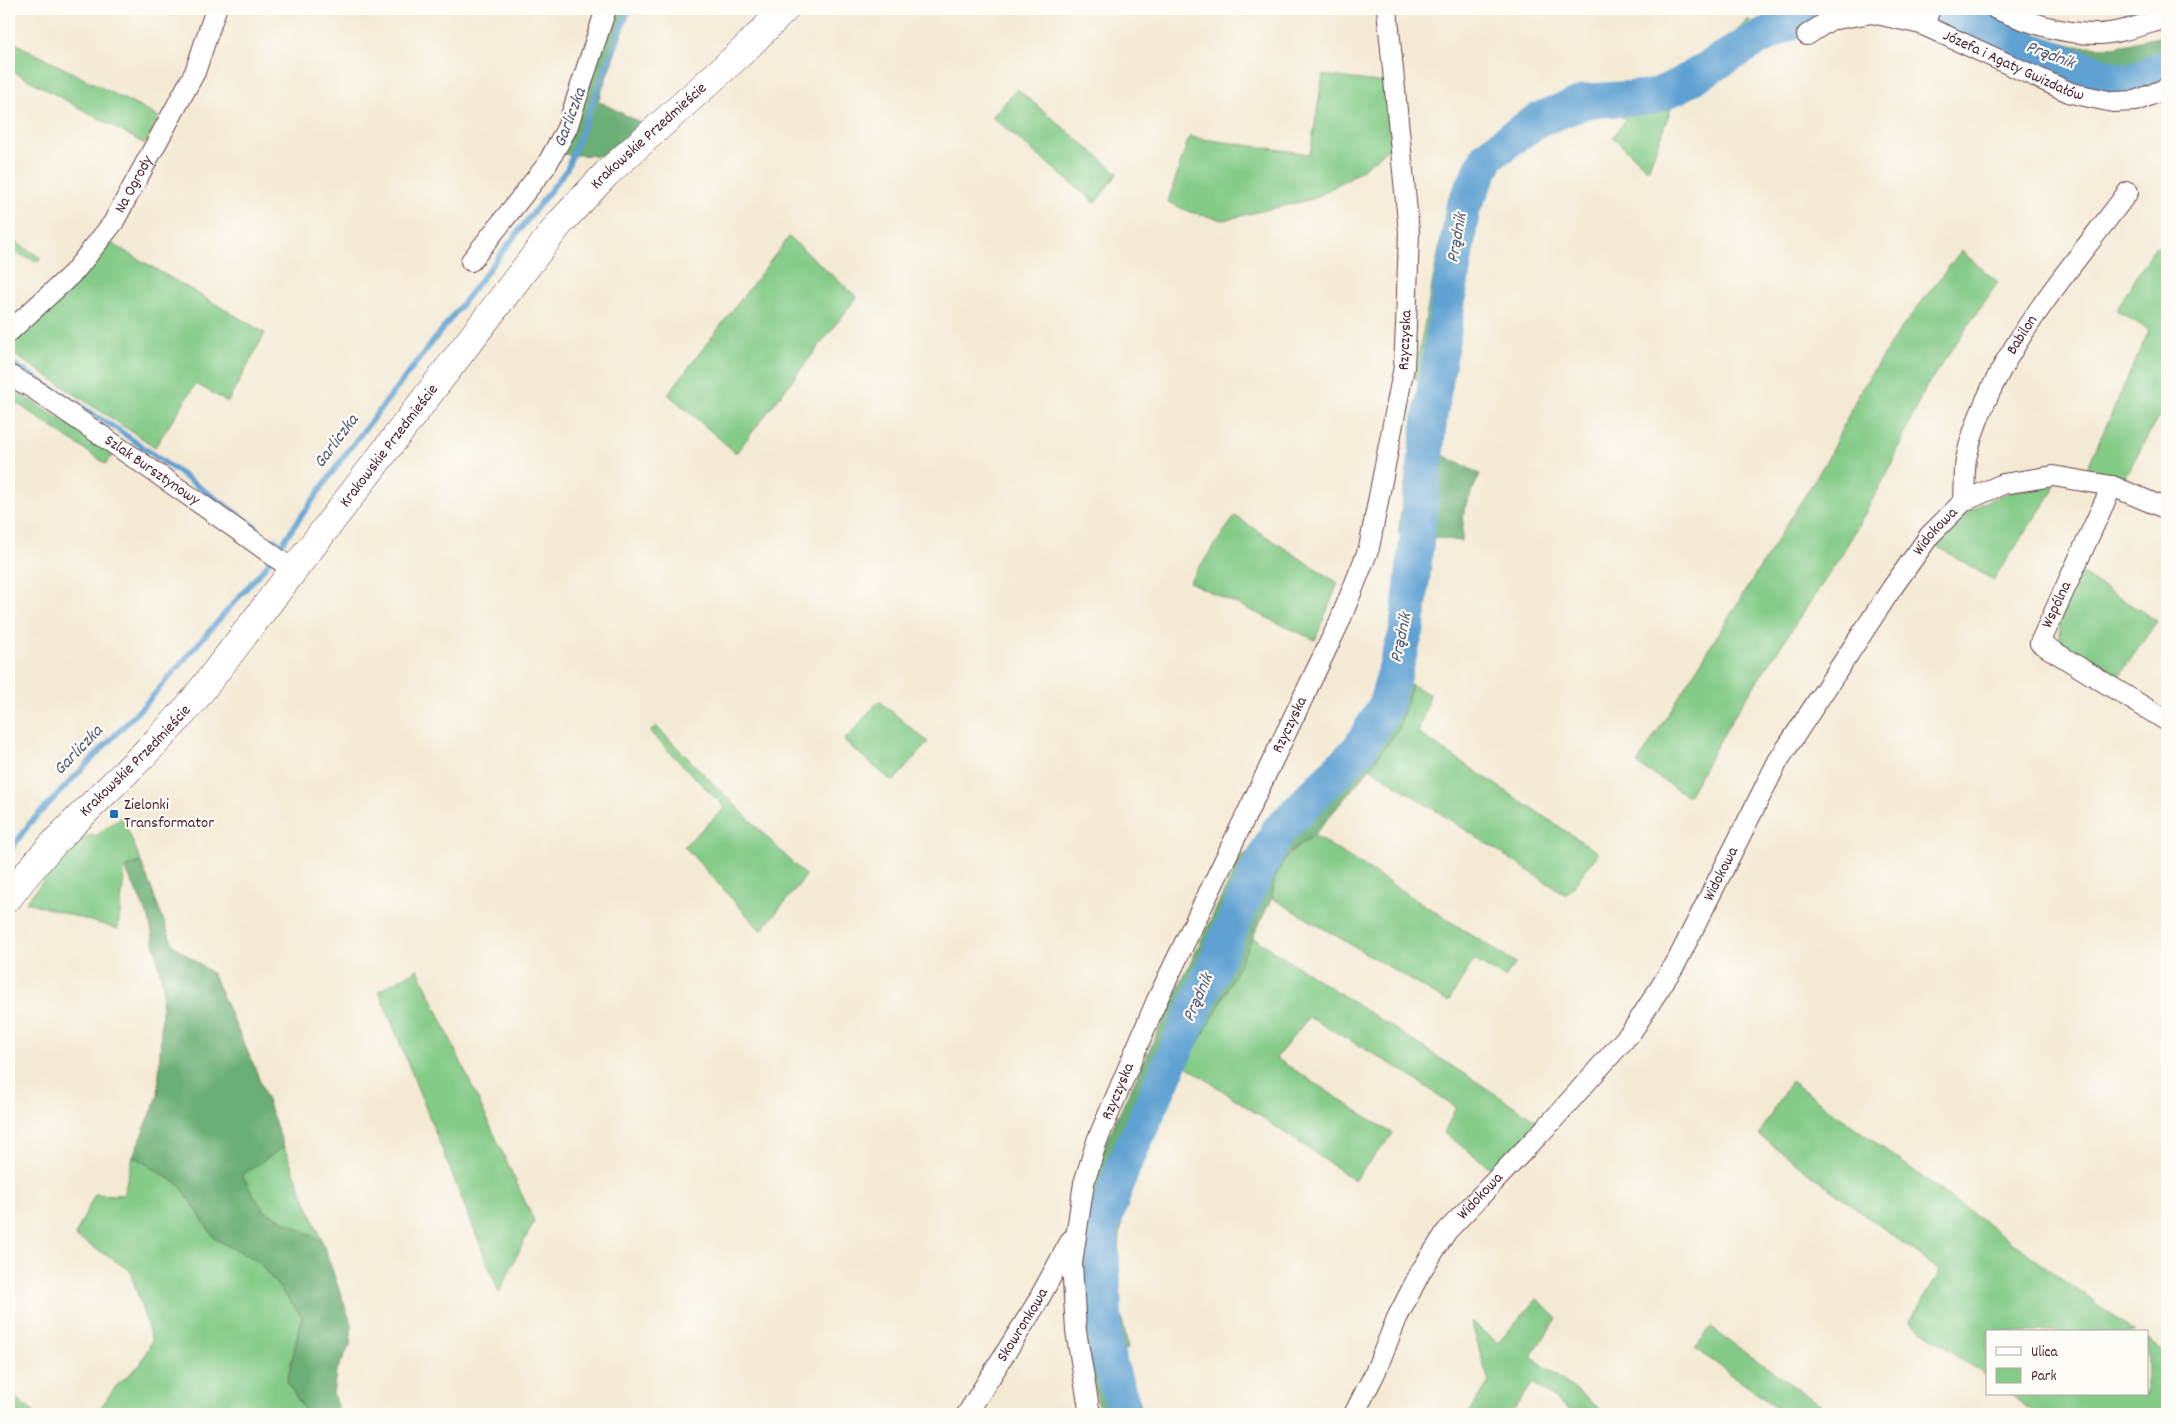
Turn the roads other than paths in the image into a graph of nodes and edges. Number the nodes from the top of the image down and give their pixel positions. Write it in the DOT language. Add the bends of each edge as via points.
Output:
graph roads {
  1 [pos="216,9"];
  2 [pos="606,9"];
  3 [pos="785,9"];
  4 [pos="1387,9"];
  5 [pos="1996,9"];
  6 [pos="1927,18"];
  7 [pos="2167,18"];
  8 [pos="1807,35"];
  9 [pos="2167,88"];
  10 [pos="2128,192"];
  11 [pos="471,261"];
  12 [pos="9,332"];
  13 [pos="9,375"];
  14 [pos="2112,486"];
  15 [pos="1964,501"];
  16 [pos="2167,509"];
  17 [pos="278,560"];
  18 [pos="2167,722"];
  19 [pos="9,897"];
  20 [pos="1075,1234"];
  21 [pos="967,1414"];
  22 [pos="1090,1414"];
  23 [pos="1354,1414"];
  1 -- 12 [label="street, Na Ogrody" via="195,72 113,223 74,272"];
  2 -- 11 [label="street" via="567,128 546,166"];
  3 -- 17 [label="main road, Krakowskie Przedmieście" via="589,191"];
  4 -- 20 [label="street, Rzyczyska" via="1409,232 1404,367 1369,548 1339,623 1157,1000 1097,1141 1084,1183"];
  5 -- 7 [label="street" via="2058,31 2097,35"];
  6 -- 8 [label="street, Józefa i Agaty Gwizdałów" via="1872,12 1830,20"];
  6 -- 9 [label="street, Józefa i Agaty Gwizdałów" via="2071,93 2113,102 2136,101"];
  10 -- 15 [label="street, Babilon" via="2053,291 1989,395 1966,460"];
  13 -- 17 [label="street, Szlak Bursztynowy" via="208,508"];
  14 -- 15 [label="street, Widokowa" via="2053,476 2003,484"];
  14 -- 16 [label="street, Widokowa"];
  14 -- 18 [label="street, Wspólna" via="2040,643"];
  15 -- 23 [label="street, Widokowa" via="1925,543 1792,737 1676,963 1632,1031 1447,1231 1421,1271 1397,1318"];
  17 -- 19 [label="main road, Krakowskie Przedmieście" via="166,732 45,852"];
  20 -- 21 [label="street, Skowronkowa" via="1035,1306"];
  20 -- 22 [label="street, Rzyczyska" via="1072,1264 1076,1330"];
}
